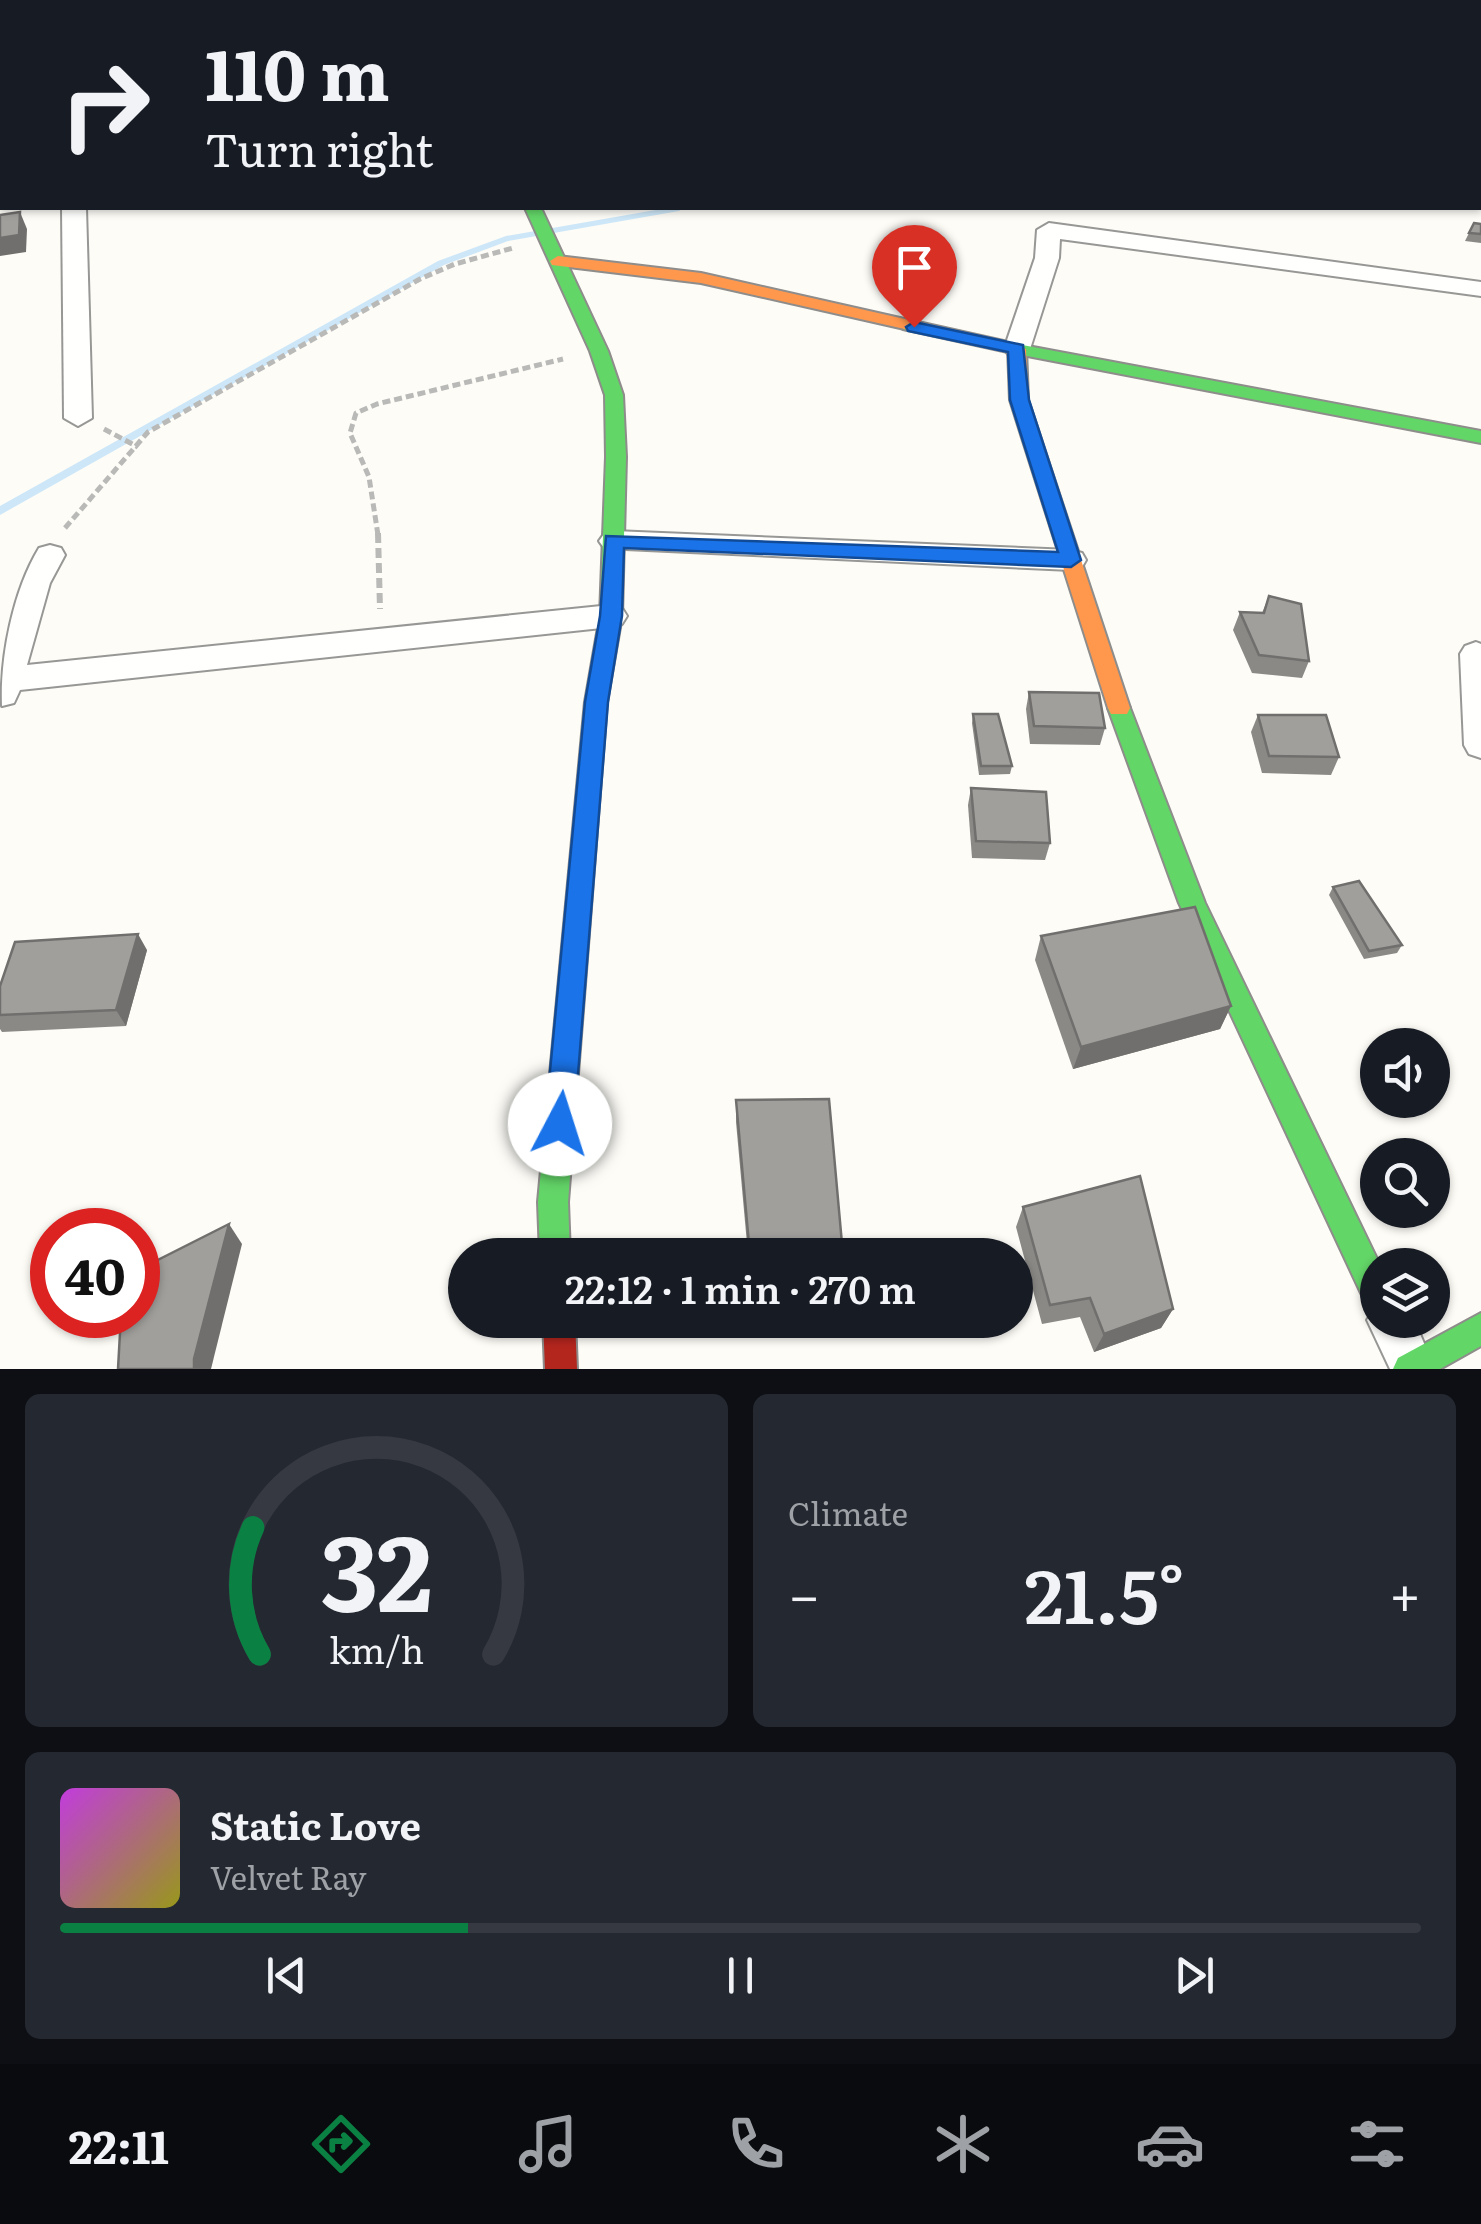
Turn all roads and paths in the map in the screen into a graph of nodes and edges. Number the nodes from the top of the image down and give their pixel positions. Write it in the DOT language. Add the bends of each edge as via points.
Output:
graph roads {
  1 [pos="76,210"];
  2 [pos="1048,219"];
  3 [pos="546,236"];
  4 [pos="1481,290"];
  5 [pos="1017,349"];
  6 [pos="599,351"];
  7 [pos="78,418"];
  8 [pos="111,432"];
  9 [pos="1481,437"];
  10 [pos="138,447"];
  11 [pos="614,541"];
  12 [pos="50,555"];
  13 [pos="1071,560"];
  14 [pos="611,616"];
  15 [pos="380,640"];
  16 [pos="1476,654"];
  17 [pos="4,688"];
  18 [pos="1481,745"];
  19 [pos="554,1238"];
  20 [pos="1360,1257"];
  21 [pos="1481,1330"];
  22 [pos="560,1338"];
  23 [pos="1398,1338"];
  24 [pos="1411,1368"];
  25 [pos="562,1369"];
  1 -- 7 [label="street"];
  2 -- 4 [label="street"];
  2 -- 5 [label="street" via="1047,258"];
  3 -- 5 [label="street"];
  3 -- 6 [label="street"];
  3 -- 10 [label="path" via="420,279 148,432"];
  5 -- 9 [label="street"];
  5 -- 13 [label="street" via="1019,400"];
  6 -- 11 [label="street" via="614,395"];
  6 -- 15 [label="path" via="354,414 351,435 376,504"];
  8 -- 10 [label="path"];
  10 -- 12 [label="path" via="90,495"];
  11 -- 13 [label="street"];
  11 -- 14 [label="street"];
  12 -- 17 [label="street" via="35,583"];
  13 -- 20 [label="street" via="1120,715 1192,903"];
  14 -- 15 [label="street"];
  14 -- 19 [label="street" via="596,702"];
  15 -- 17 [label="street"];
  16 -- 18 [label="street"];
  21 -- 24 [label="street"];
  22 -- 25 [label="street"];
  23 -- 24 [label="street"];
}
